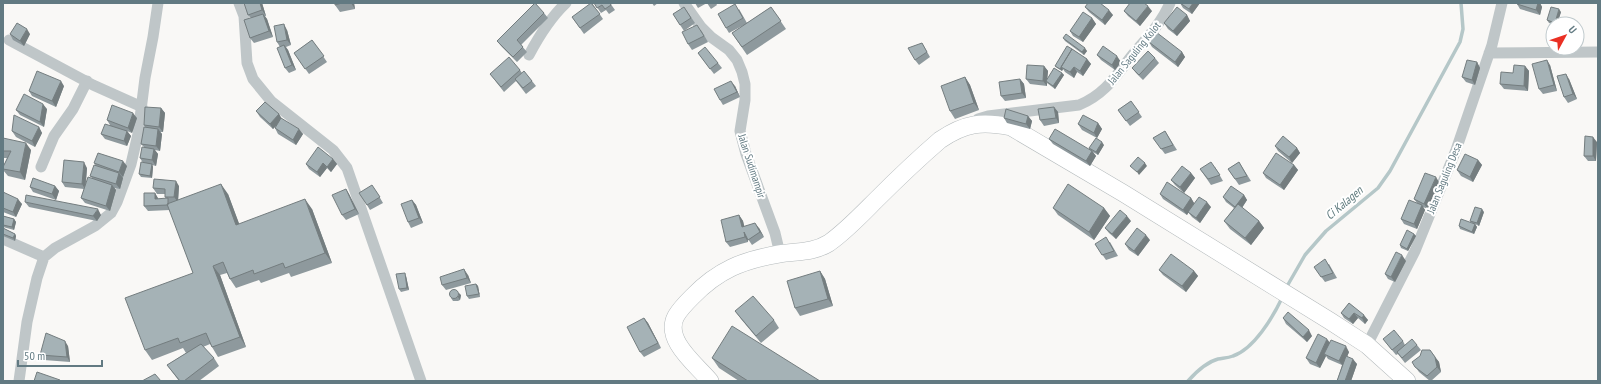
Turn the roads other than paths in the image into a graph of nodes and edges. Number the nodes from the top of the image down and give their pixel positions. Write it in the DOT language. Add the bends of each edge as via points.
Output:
graph roads {
  1 [pos="158,3"];
  2 [pos="239,3"];
  3 [pos="566,3"];
  4 [pos="684,3"];
  5 [pos="1170,3"];
  6 [pos="1502,3"];
  7 [pos="9,40"];
  8 [pos="1598,52"];
  9 [pos="1490,53"];
  10 [pos="529,55"];
  11 [pos="87,81"];
  12 [pos="142,107"];
  13 [pos="954,130"];
  14 [pos="41,167"];
  15 [pos="3,239"];
  16 [pos="780,254"];
  17 [pos="44,258"];
  18 [pos="1367,345"];
  19 [pos="19,381"];
  20 [pos="421,381"];
  21 [pos="710,381"];
  22 [pos="1407,381"];
  1 -- 12 [label="street"];
  2 -- 20 [label="street" via="244,16 247,64 253,79 271,101 333,150 347,168"];
  3 -- 10 [label="street" via="542,31"];
  4 -- 16 [label="street, Jalan Sudimampir" via="711,38 729,50 742,72 745,100 740,131"];
  5 -- 13 [label="street, Jalan Saguling Kolot" via="1157,27 1118,75 1089,101 1072,106 988,116 960,125"];
  6 -- 9 [label="street, Jalan Saguling Desa"];
  7 -- 11 [label="street"];
  8 -- 9 [label="street"];
  9 -- 18 [label="street, Jalan Saguling Desa" via="1456,150 1415,251"];
  11 -- 12 [label="street"];
  11 -- 14 [label="street" via="73,109 54,136"];
  12 -- 17 [label="street" via="131,164 117,202 110,213"];
  13 -- 16 [label="highway" via="923,154 847,228 828,243 804,252"];
  13 -- 18 [label="highway" via="982,123 1011,127 1129,196"];
  15 -- 17 [label="street"];
  16 -- 21 [label="highway" via="727,269 698,291 676,316 674,333 677,342"];
  17 -- 19 [label="street" via="27,322"];
  18 -- 22 [label="highway"];
}
